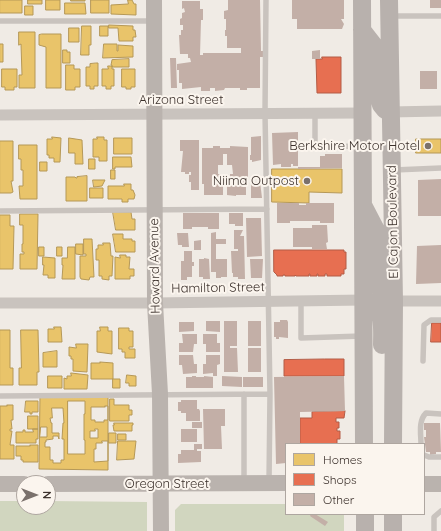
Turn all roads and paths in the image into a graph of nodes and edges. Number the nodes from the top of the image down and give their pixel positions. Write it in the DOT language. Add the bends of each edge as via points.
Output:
graph roads {
  1 [pos="154,0"];
  2 [pos="266,0"];
  3 [pos="362,0"];
  4 [pos="390,8"];
  5 [pos="441,16"];
  6 [pos="0,21"];
  7 [pos="154,21"];
  8 [pos="362,30"];
  9 [pos="441,111"];
  10 [pos="362,112"];
  11 [pos="390,112"];
  12 [pos="265,113"];
  13 [pos="315,113"];
  14 [pos="154,114"];
  15 [pos="0,115"];
  16 [pos="362,146"];
  17 [pos="441,168"];
  18 [pos="392,170"];
  19 [pos="392,201"];
  20 [pos="363,205"];
  21 [pos="268,209"];
  22 [pos="155,210"];
  23 [pos="0,211"];
  24 [pos="364,300"];
  25 [pos="268,301"];
  26 [pos="302,301"];
  27 [pos="394,301"];
  28 [pos="441,301"];
  29 [pos="0,303"];
  30 [pos="155,303"];
  31 [pos="441,320"];
  32 [pos="364,336"];
  33 [pos="423,361"];
  34 [pos="393,379"];
  35 [pos="160,394"];
  36 [pos="244,394"];
  37 [pos="270,394"];
  38 [pos="0,396"];
  39 [pos="441,414"];
  40 [pos="364,443"];
  41 [pos="393,443"];
  42 [pos="421,443"];
  43 [pos="425,455"];
  44 [pos="441,457"];
  45 [pos="244,483"];
  46 [pos="269,483"];
  47 [pos="285,483"];
  48 [pos="0,484"];
  49 [pos="16,484"];
  50 [pos="56,484"];
  51 [pos="161,484"];
  52 [pos="425,484"];
  53 [pos="441,484"];
  54 [pos="441,511"];
  55 [pos="365,515"];
  56 [pos="393,515"];
  57 [pos="161,531"];
  58 [pos="365,531"];
  59 [pos="393,531"];
  60 [pos="434,531"];
  1 -- 7 [label="street, Howard Avenue"];
  2 -- 12 [label="lane"];
  3 -- 8 [label="main road"];
  4 -- 5 [label="lane"];
  4 -- 11 [label="main road, El Cajon Boulevard"];
  6 -- 7 [label="lane"];
  7 -- 14 [label="street, Howard Avenue"];
  8 -- 10 [label="main road"];
  8 -- 11 [label="main road" via="376,48 375,83 381,105"];
  9 -- 11 [label="street"];
  10 -- 13 [label="street, Arizona Street"];
  10 -- 16 [label="main road"];
  10 -- 19 [label="main road" via="378,124 380,178"];
  11 -- 18 [label="main road, El Cajon Boulevard"];
  12 -- 13 [label="street, Arizona Street"];
  12 -- 14 [label="street, Arizona Street"];
  12 -- 21 [label="lane"];
  13 -- 16 [label="lane" via="315,147"];
  14 -- 15 [label="street, Arizona Street"];
  14 -- 22 [label="street, Howard Avenue"];
  16 -- 20 [label="main road"];
  17 -- 18 [label="lane"];
  18 -- 19 [label="main road, El Cajon Boulevard"];
  19 -- 27 [label="main road, El Cajon Boulevard"];
  20 -- 24 [label="main road"];
  20 -- 27 [label="main road" via="377,232 376,276 379,287 384,296"];
  21 -- 22 [label="lane"];
  21 -- 25 [label="lane"];
  22 -- 23 [label="lane"];
  22 -- 30 [label="street, Howard Avenue"];
  24 -- 26 [label="street, Hamilton Street"];
  24 -- 32 [label="main road"];
  24 -- 34 [label="main road" via="378,308 382,323 382,355"];
  25 -- 26 [label="street, Hamilton Street"];
  25 -- 30 [label="street, Hamilton Street"];
  25 -- 37 [label="lane"];
  26 -- 32 [label="lane" via="302,338"];
  27 -- 28 [label="street"];
  27 -- 34 [label="main road, El Cajon Boulevard"];
  29 -- 30 [label="street, Hamilton Street"];
  30 -- 35 [label="street, Howard Avenue"];
  31 -- 33 [label="lane" via="431,320 424,325"];
  32 -- 40 [label="main road"];
  34 -- 41 [label="main road, El Cajon Boulevard"];
  35 -- 36 [label="lane"];
  35 -- 38 [label="lane"];
  35 -- 51 [label="street, Howard Avenue"];
  36 -- 37 [label="lane"];
  36 -- 45 [label="lane"];
  37 -- 46 [label="lane"];
  39 -- 42 [label="lane" via="426,413 422,416"];
  43 -- 44 [label="lane"];
  45 -- 46 [label="street, Oregon Street"];
  45 -- 51 [label="street, Oregon Street"];
  46 -- 47 [label="street, Oregon Street"];
  48 -- 49 [label="street"];
  50 -- 51 [label="street, Oregon Street"];
  51 -- 57 [label="street, Howard Avenue"];
  52 -- 53 [label="street"];
  54 -- 60 [label="lane" via="434,517"];
  55 -- 58 [label="main road"];
  56 -- 59 [label="main road"];
}
